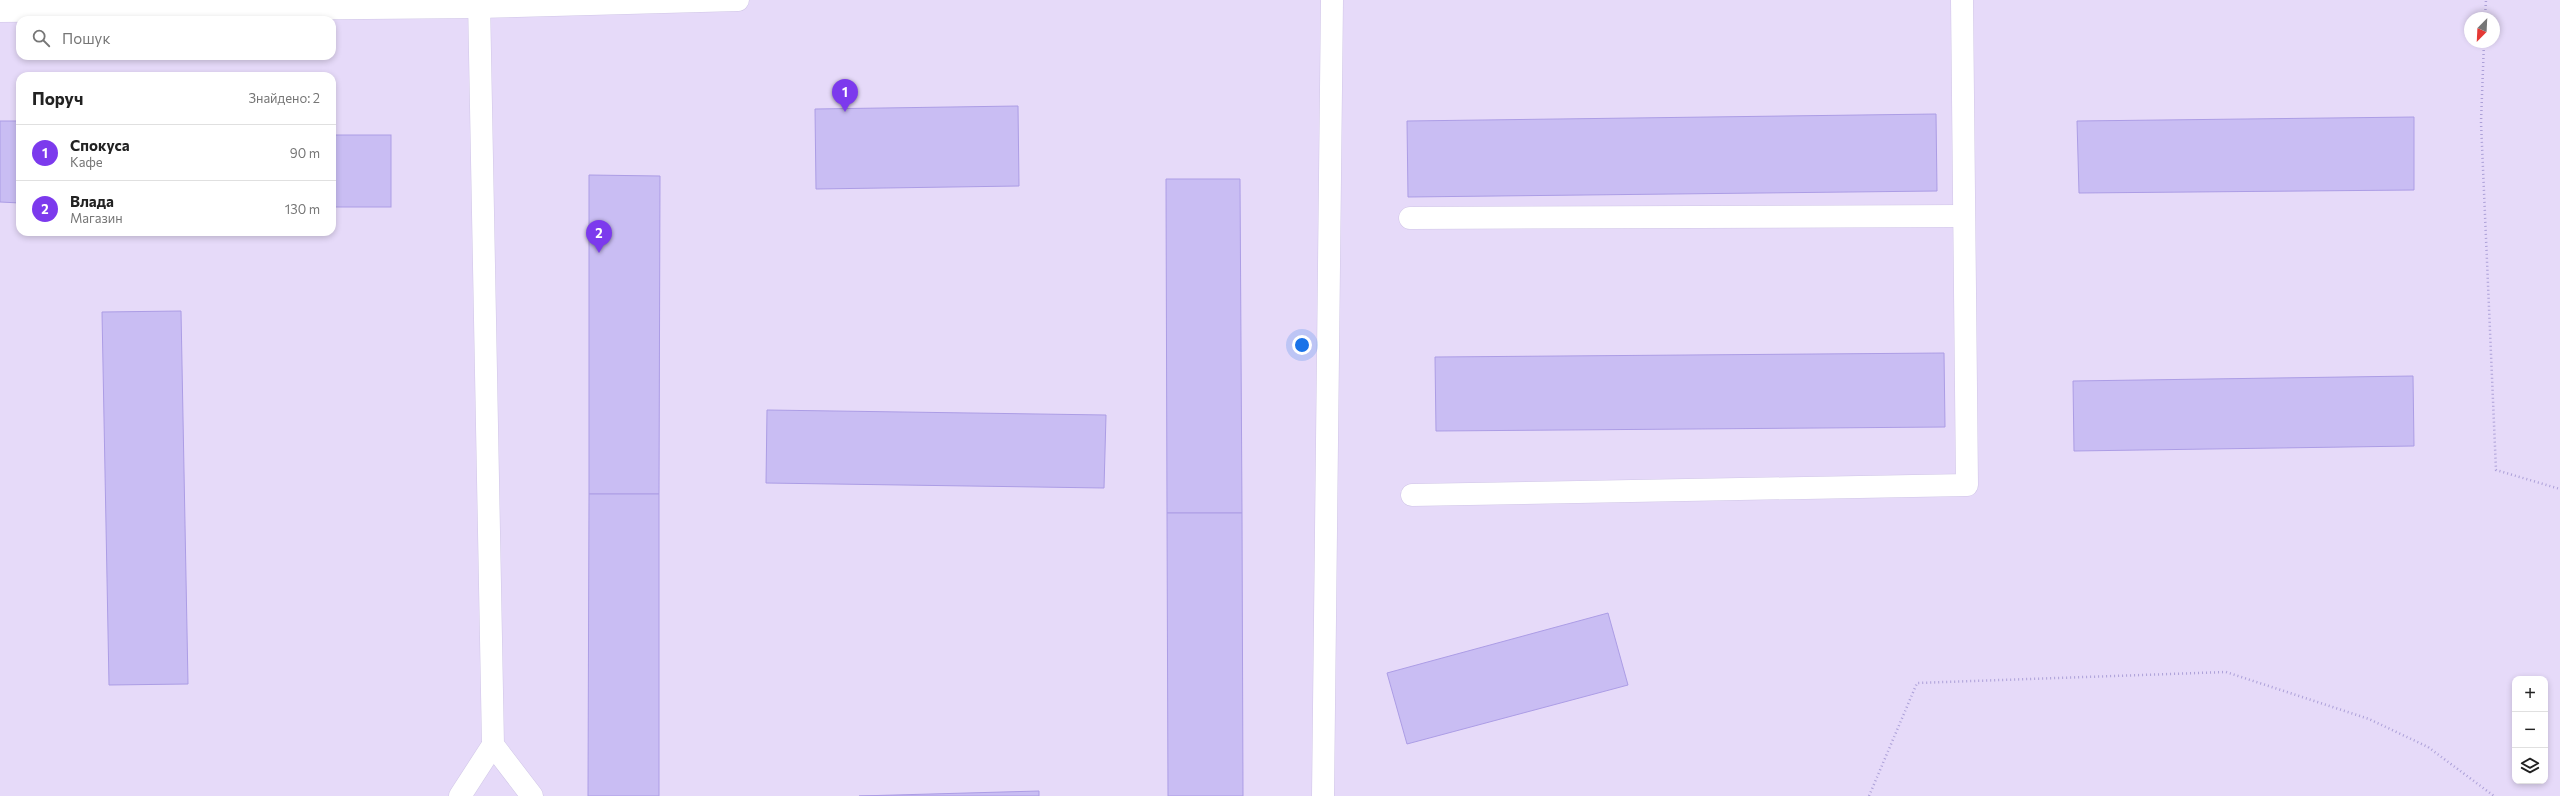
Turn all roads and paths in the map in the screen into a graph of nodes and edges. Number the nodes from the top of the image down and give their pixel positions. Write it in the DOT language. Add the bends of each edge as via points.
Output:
graph roads {
  1 [pos="738,0"];
  2 [pos="1332,0"];
  3 [pos="1962,0"];
  4 [pos="2486,0"];
  5 [pos="479,3"];
  6 [pos="0,11"];
  7 [pos="2485,12"];
  8 [pos="2484,48"];
  9 [pos="1963,216"];
  10 [pos="1410,218"];
  11 [pos="2560,489"];
  12 [pos="1412,495"];
  13 [pos="493,745"];
  14 [pos="460,796"];
  15 [pos="532,796"];
  16 [pos="1323,796"];
  17 [pos="1869,796"];
  18 [pos="2494,796"];
  1 -- 5 [label="street"];
  2 -- 16 [label="street"];
  3 -- 9 [label="street"];
  4 -- 7 [label="path"];
  5 -- 6 [label="street"];
  5 -- 13 [label="street"];
  8 -- 11 [label="path" via="2481,122 2496,470"];
  9 -- 10 [label="street"];
  9 -- 12 [label="street" via="1967,485"];
  13 -- 14 [label="street"];
  13 -- 15 [label="street"];
  17 -- 18 [label="path" via="1917,683 2226,672 2369,719 2428,747"];
}
